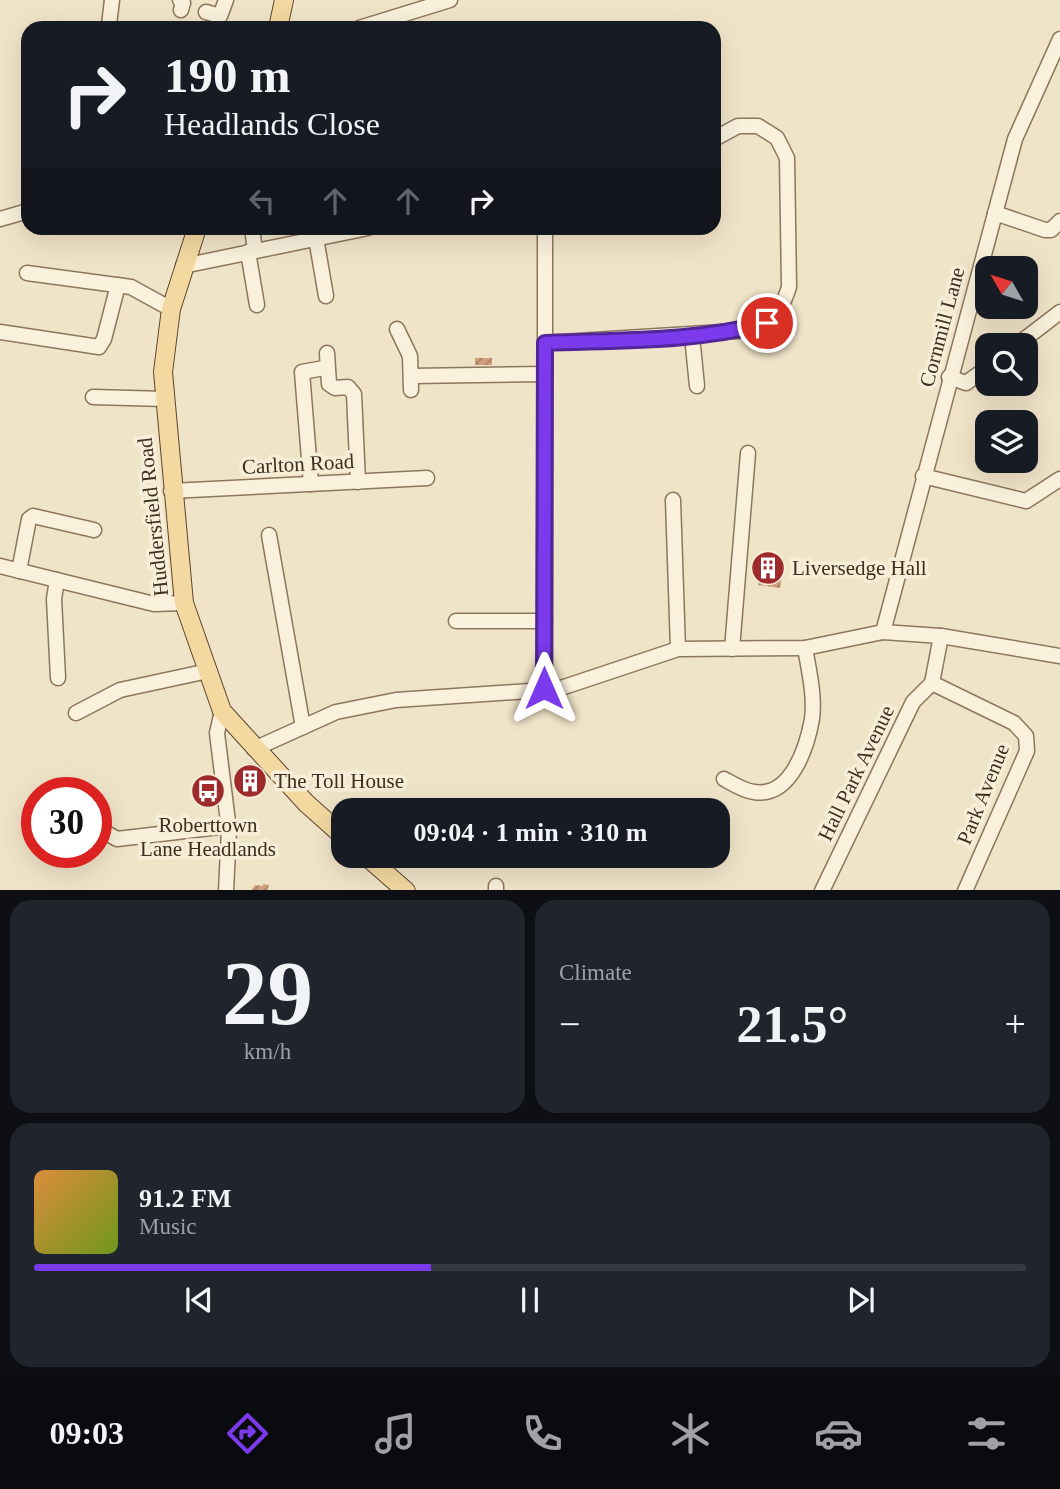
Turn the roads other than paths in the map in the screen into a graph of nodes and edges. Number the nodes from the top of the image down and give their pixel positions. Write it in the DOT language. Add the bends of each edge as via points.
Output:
graph roads {
  1 [pos="112,0"];
  2 [pos="226,0"];
  3 [pos="284,0"];
  4 [pos="450,0"];
  5 [pos="206,12"];
  6 [pos="109,21"];
  7 [pos="280,21"];
  8 [pos="382,21"];
  9 [pos="1060,39"];
  10 [pos="721,135"];
  11 [pos="21,213"];
  12 [pos="995,213"];
  13 [pos="0,219"];
  14 [pos="1060,221"];
  15 [pos="194,235"];
  16 [pos="252,235"];
  17 [pos="332,235"];
  18 [pos="545,235"];
  19 [pos="316,238"];
  20 [pos="252,251"];
  21 [pos="183,266"];
  22 [pos="27,273"];
  23 [pos="118,285"];
  24 [pos="326,296"];
  25 [pos="257,305"];
  26 [pos="171,309"];
  27 [pos="1060,312"];
  28 [pos="397,329"];
  29 [pos="0,332"];
  30 [pos="1033,333"];
  31 [pos="692,336"];
  32 [pos="545,343"];
  33 [pos="545,374"];
  34 [pos="949,377"];
  35 [pos="975,377"];
  36 [pos="697,386"];
  37 [pos="93,397"];
  38 [pos="164,399"];
  39 [pos="748,453"];
  40 [pos="923,476"];
  41 [pos="427,478"];
  42 [pos="1060,479"];
  43 [pos="358,482"];
  44 [pos="311,484"];
  45 [pos="171,491"];
  46 [pos="673,500"];
  47 [pos="93,530"];
  48 [pos="269,535"];
  49 [pos="0,566"];
  50 [pos="19,571"];
  51 [pos="57,580"];
  52 [pos="184,603"];
  53 [pos="456,621"];
  54 [pos="544,621"];
  55 [pos="883,632"];
  56 [pos="941,636"];
  57 [pos="805,648"];
  58 [pos="678,649"];
  59 [pos="733,649"];
  60 [pos="1060,656"];
  61 [pos="208,671"];
  62 [pos="58,678"];
  63 [pos="932,683"];
  64 [pos="544,688"];
  65 [pos="222,711"];
  66 [pos="76,713"];
  67 [pos="303,727"];
  68 [pos="254,749"];
  69 [pos="724,779"];
  70 [pos="331,824"];
  71 [pos="228,826"];
  72 [pos="112,836"];
  73 [pos="380,868"];
  74 [pos="226,890"];
  75 [pos="405,890"];
  76 [pos="822,890"];
  77 [pos="965,890"];
  1 -- 6 [label="street"];
  2 -- 5 [label="street" via="220,16"];
  3 -- 7 [label="main road"];
  4 -- 8 [label="street"];
  9 -- 12 [label="street, Cornmill Lane" via="1015,139"];
  10 -- 31 [label="street" via="738,126 758,126 777,138 787,158 789,287 782,307 767,323"];
  11 -- 13 [label="street"];
  12 -- 14 [label="street" via="1045,230 1056,228"];
  12 -- 34 [label="street, Cornmill Lane"];
  15 -- 21 [label="main road, Huddersfield Road"];
  16 -- 20 [label="street"];
  17 -- 19 [label="street"];
  18 -- 32 [label="street"];
  19 -- 20 [label="street"];
  19 -- 24 [label="street"];
  20 -- 21 [label="street"];
  20 -- 25 [label="street"];
  21 -- 26 [label="main road, Huddersfield Road"];
  22 -- 23 [label="street"];
  23 -- 26 [label="street" via="131,287"];
  23 -- 29 [label="street" via="99,347"];
  26 -- 38 [label="main road, Huddersfield Road"];
  27 -- 30 [label="street"];
  28 -- 33 [label="street" via="410,356 412,383"];
  31 -- 32 [label="street"];
  31 -- 36 [label="street"];
  32 -- 33 [label="street"];
  33 -- 54 [label="street"];
  34 -- 35 [label="street" via="966,383"];
  34 -- 40 [label="street, Cornmill Lane"];
  37 -- 38 [label="street"];
  38 -- 45 [label="main road, Huddersfield Road"];
  39 -- 59 [label="street"];
  40 -- 42 [label="street" via="1026,500"];
  40 -- 55 [label="street, Cornmill Lane"];
  41 -- 43 [label="street, Carlton Road"];
  43 -- 44 [label="street, Carlton Road"];
  43 -- 44 [label="street" via="354,394 348,387 329,384 326,360 302,372"];
  44 -- 45 [label="street, Carlton Road"];
  45 -- 52 [label="main road, Huddersfield Road"];
  46 -- 58 [label="street"];
  47 -- 50 [label="street" via="33,516"];
  48 -- 67 [label="street"];
  49 -- 50 [label="street"];
  50 -- 51 [label="street"];
  51 -- 52 [label="street" via="154,604"];
  51 -- 62 [label="street"];
  52 -- 61 [label="main road, Huddersfield Road"];
  53 -- 54 [label="street"];
  54 -- 64 [label="street"];
  55 -- 56 [label="street"];
  55 -- 57 [label="street"];
  56 -- 60 [label="street"];
  56 -- 63 [label="street, Hall Park Avenue"];
  57 -- 59 [label="street"];
  57 -- 69 [label="street" via="812,718 794,771 782,786 768,792 752,792"];
  58 -- 59 [label="street"];
  58 -- 64 [label="street" via="558,688"];
  61 -- 65 [label="main road, Huddersfield Road"];
  61 -- 66 [label="street" via="120,690"];
  63 -- 76 [label="street, Hall Park Avenue" via="913,702"];
  63 -- 77 [label="street, Park Avenue" via="1014,723 1026,736 1027,751"];
  64 -- 67 [label="street" via="396,700 336,712"];
  65 -- 68 [label="main road, Huddersfield Road"];
  65 -- 71 [label="street" via="217,733"];
  67 -- 68 [label="street"];
  68 -- 70 [label="main road, Huddersfield Road"];
  71 -- 72 [label="street"];
  71 -- 74 [label="street"];
  73 -- 75 [label="main road"];
}
